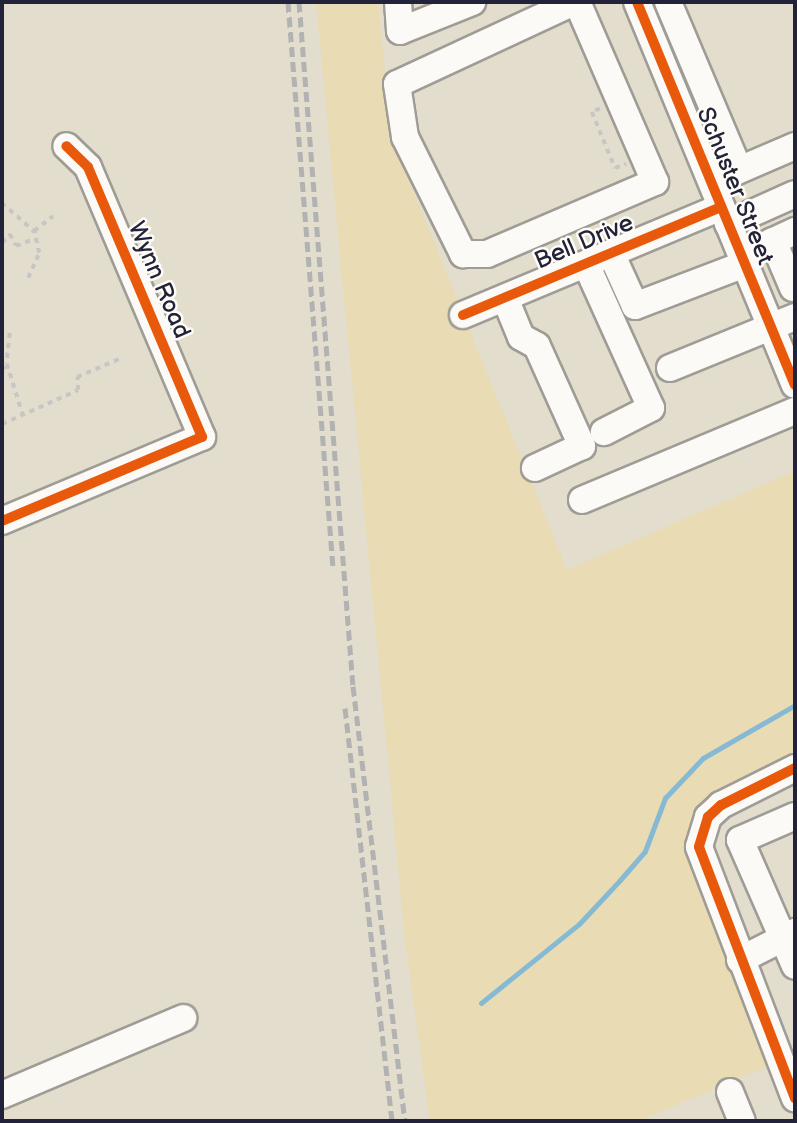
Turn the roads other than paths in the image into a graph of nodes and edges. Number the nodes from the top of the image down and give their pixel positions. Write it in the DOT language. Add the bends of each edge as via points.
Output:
graph roads {
  1 [pos="398,2"];
  2 [pos="472,2"];
  3 [pos="576,2"];
  4 [pos="637,2"];
  5 [pos="668,2"];
  6 [pos="66,146"];
  7 [pos="795,146"];
  8 [pos="739,170"];
  9 [pos="712,182"];
  10 [pos="795,194"];
  11 [pos="724,215"];
  12 [pos="784,236"];
  13 [pos="611,253"];
  14 [pos="743,260"];
  15 [pos="586,264"];
  16 [pos="793,288"];
  17 [pos="505,298"];
  18 [pos="463,315"];
  19 [pos="795,317"];
  20 [pos="771,328"];
  21 [pos="670,368"];
  22 [pos="795,386"];
  23 [pos="795,411"];
  24 [pos="604,432"];
  25 [pos="535,468"];
  26 [pos="582,500"];
  27 [pos="2,521"];
  28 [pos="795,768"];
  29 [pos="795,816"];
  30 [pos="789,935"];
  31 [pos="740,960"];
  32 [pos="795,966"];
  33 [pos="183,1018"];
  34 [pos="730,1092"];
  35 [pos="2,1095"];
  36 [pos="795,1098"];
  37 [pos="742,1121"];
  1 -- 2 [label="street" via="400,31"];
  3 -- 3 [label="street" via="397,84 405,137 463,254 487,254 656,182"];
  4 -- 9 [label="street, Schuster Street"];
  5 -- 8 [label="street"];
  6 -- 27 [label="street, Wynn Road" via="88,167 202,437"];
  7 -- 8 [label="street"];
  8 -- 9 [label="street"];
  9 -- 11 [label="street, Schuster Street"];
  10 -- 11 [label="street, Bell Drive"];
  11 -- 13 [label="street, Bell Drive"];
  11 -- 14 [label="street, Schuster Street"];
  12 -- 14 [label="street"];
  12 -- 16 [label="street"];
  13 -- 14 [label="street" via="635,306"];
  13 -- 15 [label="street, Bell Drive"];
  14 -- 20 [label="street, Schuster Street"];
  15 -- 17 [label="street, Bell Drive"];
  15 -- 24 [label="street" via="651,408"];
  17 -- 18 [label="street, Bell Drive"];
  17 -- 25 [label="street" via="521,337 537,346 582,446"];
  19 -- 20 [label="street"];
  20 -- 21 [label="street"];
  20 -- 22 [label="street, Schuster Street"];
  23 -- 26 [label="street"];
  28 -- 31 [label="street" via="733,796 708,817 699,847"];
  29 -- 30 [label="street" via="740,840"];
  30 -- 31 [label="street"];
  30 -- 32 [label="street"];
  31 -- 36 [label="street"];
  33 -- 35 [label="street"];
  34 -- 37 [label="street"];
}
